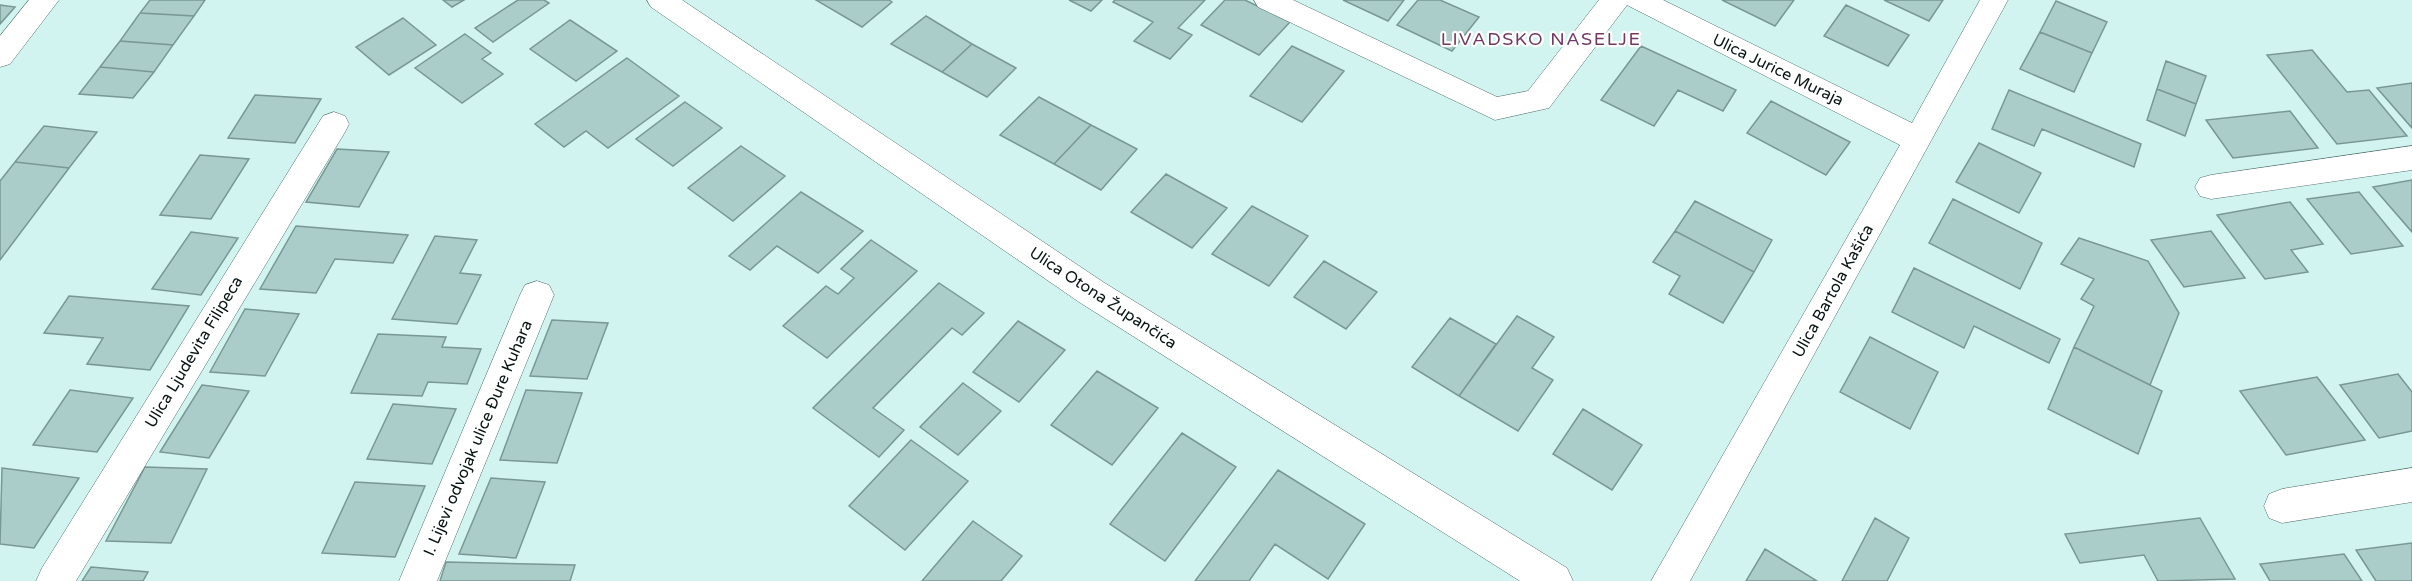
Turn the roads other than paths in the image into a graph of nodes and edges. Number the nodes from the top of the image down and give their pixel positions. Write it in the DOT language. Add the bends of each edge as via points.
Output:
graph roads {
  1 [pos="45,0"];
  2 [pos="662,0"];
  3 [pos="1268,0"];
  4 [pos="1615,0"];
  5 [pos="1638,0"];
  6 [pos="1994,0"];
  7 [pos="0,56"];
  8 [pos="334,124"];
  9 [pos="1918,140"];
  10 [pos="2412,158"];
  11 [pos="2211,187"];
  12 [pos="537,295"];
  13 [pos="2412,485"];
  14 [pos="2282,506"];
  15 [pos="55,581"];
  16 [pos="418,581"];
  17 [pos="1554,581"];
  18 [pos="1670,581"];
  1 -- 7 [label="street"];
  2 -- 17 [label="street, Ulica Otona Župančića" via="1091,292"];
  3 -- 4 [label="street" via="1495,109 1538,100"];
  5 -- 9 [label="street, Ulica Jurice Muraja"];
  6 -- 9 [label="street, Ulica Bartola Kašića"];
  8 -- 15 [label="street, Ulica Ljudevita Filipeca"];
  9 -- 18 [label="street, Ulica Bartola Kašića"];
  10 -- 11 [label="street"];
  12 -- 16 [label="street, I. Lijevi odvojak ulice Đure Kuhara"];
  13 -- 14 [label="street"];
}
